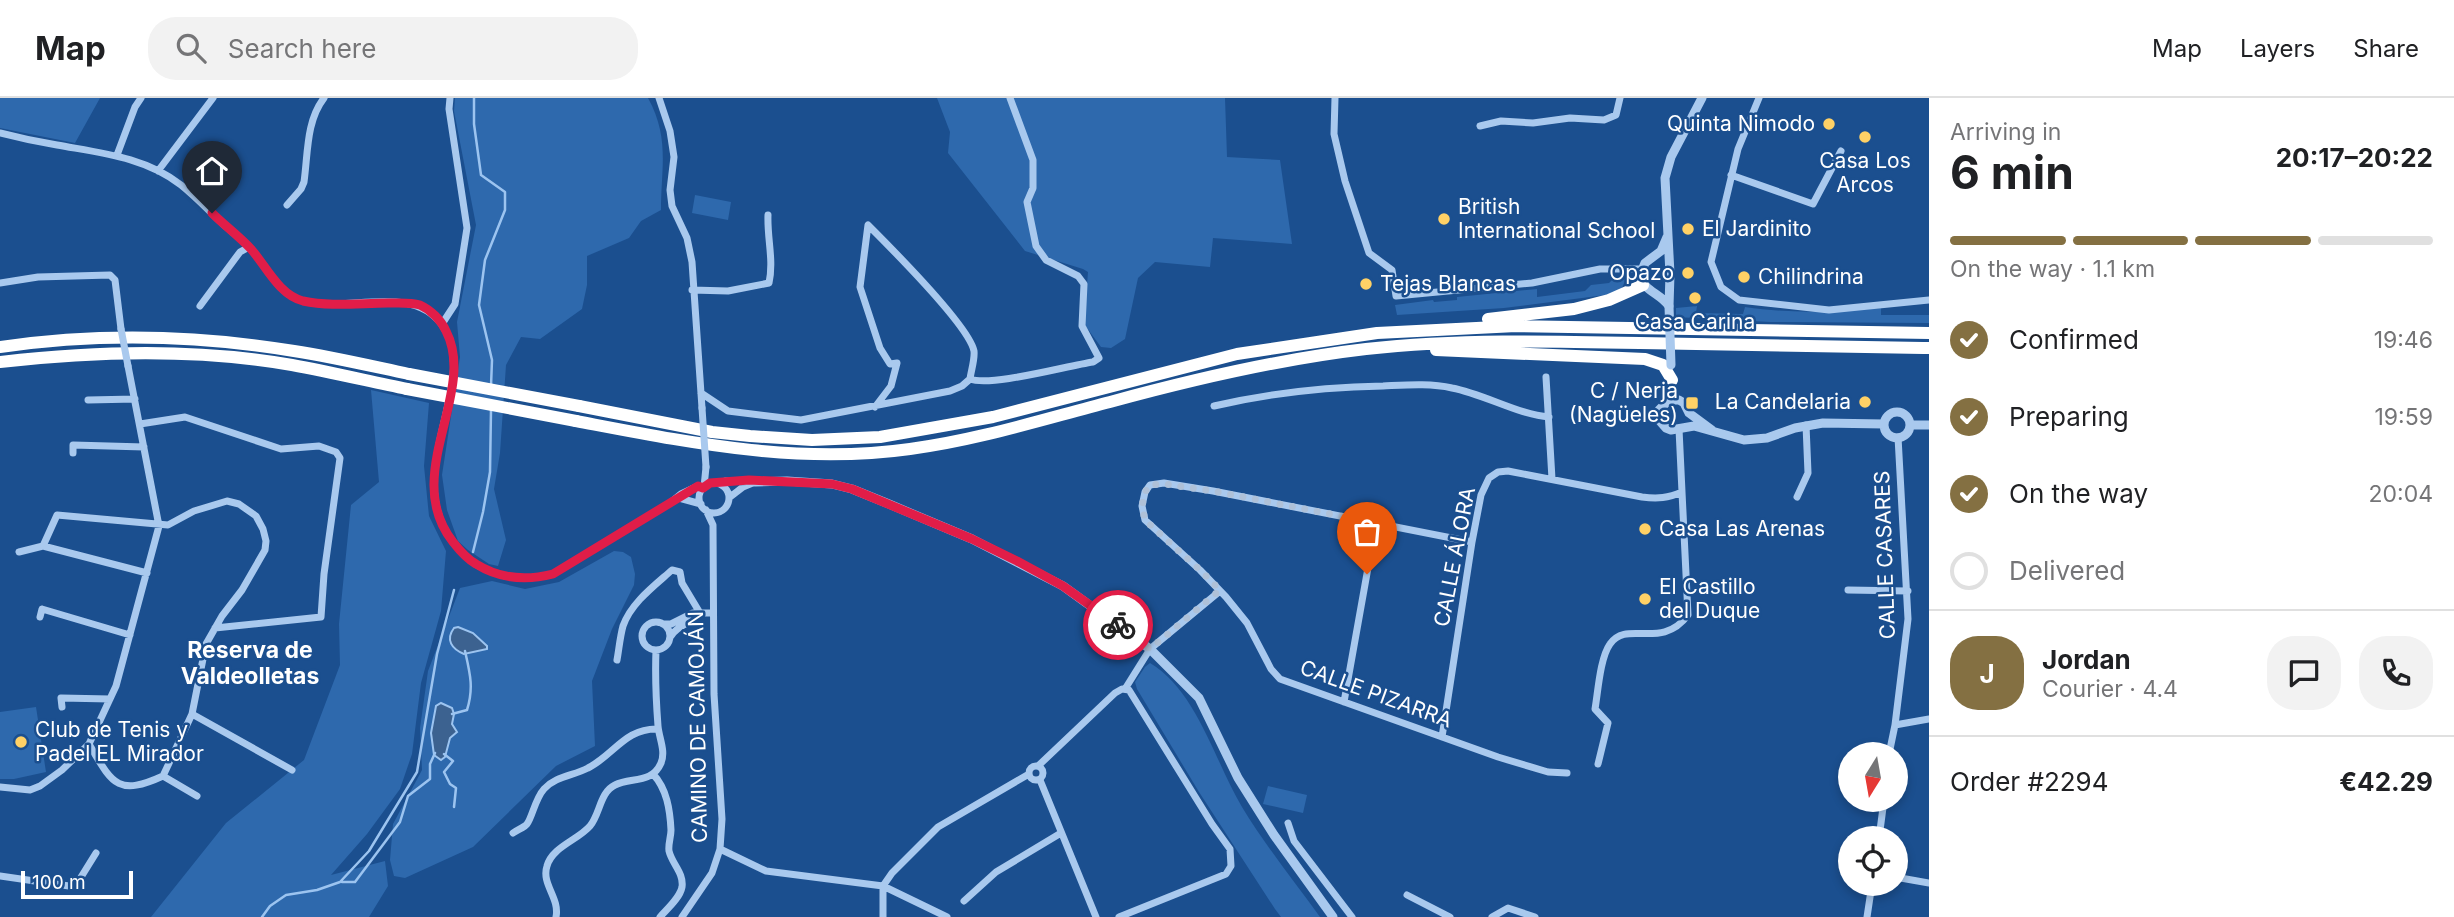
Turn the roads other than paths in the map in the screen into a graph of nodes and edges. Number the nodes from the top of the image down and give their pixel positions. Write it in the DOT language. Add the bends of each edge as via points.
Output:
graph roads {
  1 [pos="141,98"];
  2 [pos="214,98"];
  3 [pos="324,98"];
  4 [pos="450,98"];
  5 [pos="659,98"];
  6 [pos="1010,98"];
  7 [pos="1335,98"];
  8 [pos="1620,98"];
  9 [pos="1702,98"];
  10 [pos="1759,98"];
  11 [pos="1480,126"];
  12 [pos="0,133"];
  13 [pos="1841,151"];
  14 [pos="117,155"];
  15 [pos="158,171"];
  16 [pos="1731,175"];
  17 [pos="287,205"];
  18 [pos="768,215"];
  19 [pos="1668,236"];
  20 [pos="880,237"];
  21 [pos="864,244"];
  22 [pos="249,247"];
  23 [pos="1652,259"];
  24 [pos="1641,269"];
  25 [pos="1669,274"];
  26 [pos="0,283"];
  27 [pos="1647,288"];
  28 [pos="692,290"];
  29 [pos="1929,300"];
  30 [pos="200,306"];
  31 [pos="1669,306"];
  32 [pos="442,324"];
  33 [pos="1461,327"];
  34 [pos="1929,333"];
  35 [pos="1415,345"];
  36 [pos="0,347"];
  37 [pos="1929,348"];
  38 [pos="0,362"];
  39 [pos="1546,377"];
  40 [pos="970,379"];
  41 [pos="1672,380"];
  42 [pos="701,393"];
  43 [pos="135,399"];
  44 [pos="1674,399"];
  45 [pos="88,400"];
  46 [pos="1214,406"];
  47 [pos="875,407"];
  48 [pos="1689,413"];
  49 [pos="1549,417"];
  50 [pos="140,424"];
  51 [pos="1885,424"];
  52 [pos="1806,425"];
  53 [pos="1910,425"];
  54 [pos="1929,425"];
  55 [pos="1680,428"];
  56 [pos="1712,430"];
  57 [pos="1898,437"];
  58 [pos="144,447"];
  59 [pos="73,453"];
  60 [pos="706,467"];
  61 [pos="1552,480"];
  62 [pos="755,482"];
  63 [pos="719,483"];
  64 [pos="703,487"];
  65 [pos="1682,492"];
  66 [pos="730,497"];
  67 [pos="1797,497"];
  68 [pos="679,498"];
  69 [pos="703,507"];
  70 [pos="720,512"];
  71 [pos="1376,523"];
  72 [pos="713,525"];
  73 [pos="159,526"];
  74 [pos="1472,542"];
  75 [pos="43,546"];
  76 [pos="19,552"];
  77 [pos="146,573"];
  78 [pos="1220,590"];
  79 [pos="1848,590"];
  80 [pos="1908,592"];
  81 [pos="700,613"];
  82 [pos="713,613"];
  83 [pos="40,617"];
  84 [pos="663,624"];
  85 [pos="215,628"];
  86 [pos="130,635"];
  87 [pos="670,637"];
  88 [pos="1150,649"];
  89 [pos="656,650"];
  90 [pos="617,660"];
  91 [pos="1125,689"];
  92 [pos="110,699"];
  93 [pos="1343,702"];
  94 [pos="62,707"];
  95 [pos="192,714"];
  96 [pos="1929,719"];
  97 [pos="1895,725"];
  98 [pos="658,729"];
  99 [pos="1442,737"];
  100 [pos="1891,742"];
  101 [pos="89,744"];
  102 [pos="1598,764"];
  103 [pos="1038,766"];
  104 [pos="292,770"];
  105 [pos="653,774"];
  106 [pos="1029,774"];
  107 [pos="1567,774"];
  108 [pos="163,776"];
  109 [pos="1040,780"];
  110 [pos="0,787"];
  111 [pos="197,796"];
  112 [pos="1288,823"];
  113 [pos="513,833"];
  114 [pos="1061,833"];
  115 [pos="720,849"];
  116 [pos="96,853"];
  117 [pos="0,876"];
  118 [pos="1908,879"];
  119 [pos="1929,883"];
  120 [pos="883,886"];
  121 [pos="1407,895"];
  122 [pos="1870,896"];
  123 [pos="964,901"];
  124 [pos="556,917"];
  125 [pos="660,917"];
  126 [pos="682,917"];
  127 [pos="883,917"];
  128 [pos="947,917"];
  129 [pos="1096,917"];
  130 [pos="1119,917"];
  131 [pos="1333,917"];
  132 [pos="1352,917"];
  133 [pos="1450,917"];
  134 [pos="1492,917"];
  135 [pos="1535,917"];
  136 [pos="1867,917"];
  1 -- 14 [label="street"];
  2 -- 15 [label="street"];
  3 -- 17 [label="street" via="311,130 302,189"];
  4 -- 32 [label="street" via="467,228 455,304"];
  5 -- 28 [label="street" via="674,157 672,206 687,238"];
  6 -- 40 [label="street" via="1033,160 1033,188 1027,202 1036,246 1046,260 1078,276 1084,284 1082,326 1099,358 988,381"];
  7 -- 24 [label="street" via="1334,134 1345,181 1369,253 1392,270 1396,296 1532,283 1600,269"];
  8 -- 11 [label="street" via="1616,114 1604,120 1502,121"];
  9 -- 19 [label="street" via="1666,172"];
  10 -- 16 [label="street"];
  12 -- 14 [label="street"];
  13 -- 16 [label="street" via="1813,204"];
  14 -- 15 [label="street"];
  15 -- 22 [label="street" via="182,186"];
  16 -- 29 [label="street" via="1711,262 1721,287 1739,300 1829,310"];
  18 -- 28 [label="street" via="769,282 728,291"];
  19 -- 23 [label="street"];
  19 -- 25 [label="street"];
  20 -- 21 [label="street"];
  20 -- 21 [label="street" via="868,225"];
  20 -- 40 [label="street" via="962,332 974,351"];
  21 -- 47 [label="street" via="860,287 880,348 890,365 897,363 891,386"];
  22 -- 30 [label="street"];
  22 -- 32 [label="street" via="296,299 413,303"];
  23 -- 24 [label="street"];
  23 -- 25 [label="street" via="1663,262"];
  24 -- 27 [label="street"];
  25 -- 27 [label="street" via="1665,288"];
  25 -- 31 [label="street"];
  26 -- 43 [label="street, bridge" via="38,276 110,275 115,280"];
  27 -- 31 [label="street"];
  27 -- 33 [label="highway" via="1574,309"];
  28 -- 42 [label="street"];
  31 -- 41 [label="street, bridge"];
  32 -- 68 [label="street" via="450,341 452,367 435,461 437,510 449,536 474,563 512,578 553,574"];
  33 -- 34 [label="highway"];
  33 -- 36 [label="highway, bridge" via="1343,337 1237,354 993,417 880,437 812,440 712,432 295,351 107,337"];
  35 -- 37 [label="highway" via="1518,341"];
  35 -- 38 [label="highway, bridge" via="1320,355 1238,371 974,437 885,452 811,455 692,443 291,365 216,356 99,353"];
  35 -- 41 [label="highway" via="1442,351 1645,359 1662,365"];
  39 -- 49 [label="street"];
  40 -- 47 [label="street" via="950,391"];
  41 -- 44 [label="street"];
  42 -- 47 [label="street" via="728,411 790,420"];
  42 -- 60 [label="street, bridge"];
  43 -- 45 [label="street"];
  43 -- 50 [label="street"];
  44 -- 48 [label="street" via="1684,403"];
  44 -- 55 [label="street" via="1661,406 1658,415 1666,428"];
  46 -- 49 [label="street" via="1331,387 1428,385 1470,392"];
  48 -- 55 [label="street"];
  48 -- 56 [label="street"];
  49 -- 61 [label="street"];
  50 -- 58 [label="street"];
  50 -- 85 [label="street" via="185,417 281,449 318,446 341,458 321,617"];
  51 -- 52 [label="street"];
  51 -- 53 [label="street" via="1890,414 1898,412"];
  51 -- 57 [label="street" via="1887,432"];
  52 -- 56 [label="street" via="1753,440"];
  52 -- 67 [label="street" via="1808,473"];
  53 -- 54 [label="street"];
  53 -- 57 [label="street" via="1905,435"];
  55 -- 56 [label="street"];
  55 -- 65 [label="street"];
  57 -- 80 [label="street, CALLE CASARES"];
  58 -- 59 [label="street" via="73,445"];
  58 -- 73 [label="street"];
  60 -- 63 [label="street"];
  60 -- 64 [label="street"];
  61 -- 65 [label="street, CALLE ÁLORA" via="1657,499"];
  61 -- 74 [label="street, CALLE ÁLORA" via="1508,471 1489,478"];
  62 -- 63 [label="street"];
  62 -- 66 [label="street"];
  62 -- 88 [label="street" via="832,484 889,503 1063,586"];
  63 -- 64 [label="street"];
  63 -- 66 [label="street"];
  64 -- 68 [label="street" via="694,487"];
  64 -- 69 [label="street"];
  65 -- 102 [label="street" via="1689,610 1685,620 1664,634 1629,633 1610,644 1595,709 1608,723"];
  66 -- 70 [label="street"];
  68 -- 69 [label="street"];
  69 -- 70 [label="street"];
  69 -- 72 [label="street, CAMINO DE CAMOJÁN"];
  70 -- 72 [label="street, CAMINO DE CAMOJÁN"];
  71 -- 74 [label="street, CALLE PIZARRA"];
  71 -- 78 [label="street, CALLE PIZARRA" via="1213,491 1150,485 1142,506 1145,520"];
  71 -- 93 [label="street"];
  72 -- 82 [label="street, CAMINO DE CAMOJÁN"];
  73 -- 75 [label="street" via="57,515"];
  73 -- 77 [label="street"];
  73 -- 85 [label="street" via="227,501 256,516 265,550"];
  74 -- 99 [label="street, CALLE ÁLORA"];
  75 -- 76 [label="street"];
  75 -- 77 [label="street"];
  77 -- 86 [label="street"];
  78 -- 88 [label="street"];
  78 -- 93 [label="street, CALLE PIZARRA" via="1247,623 1280,679"];
  79 -- 80 [label="street"];
  80 -- 97 [label="street, CALLE CASARES" via="1906,650"];
  81 -- 82 [label="street"];
  81 -- 84 [label="street"];
  81 -- 87 [label="street"];
  81 -- 90 [label="street" via="680,572 672,570 629,614"];
  82 -- 115 [label="street, CAMINO DE CAMOJÁN"];
  83 -- 86 [label="street" via="41,609"];
  84 -- 87 [label="street"];
  84 -- 89 [label="street" via="651,623 643,631 644,643"];
  85 -- 95 [label="street" via="206,644"];
  86 -- 92 [label="street"];
  87 -- 89 [label="street" via="665,647"];
  88 -- 91 [label="street"];
  88 -- 131 [label="street" via="1199,698 1238,778"];
  89 -- 98 [label="street"];
  91 -- 103 [label="street"];
  91 -- 130 [label="street" via="1232,853 1226,874"];
  92 -- 94 [label="street" via="61,698"];
  92 -- 101 [label="street"];
  93 -- 99 [label="street, CALLE PIZARRA"];
  95 -- 104 [label="street"];
  95 -- 108 [label="street"];
  96 -- 97 [label="street"];
  97 -- 100 [label="street, CALLE CASARES"];
  98 -- 105 [label="street" via="663,758"];
  98 -- 113 [label="street" via="631,735 595,764 553,781 540,794 527,824"];
  99 -- 107 [label="street, CALLE PIZARRA" via="1497,757"];
  101 -- 108 [label="street" via="104,770 126,787"];
  101 -- 110 [label="street" via="40,786 30,790"];
  103 -- 106 [label="street"];
  103 -- 109 [label="street" via="1044,773"];
  105 -- 124 [label="street" via="616,784 589,827 551,857 545,878 556,900"];
  105 -- 125 [label="street" via="665,792 669,850 682,881 679,895"];
  106 -- 109 [label="street" via="1034,781"];
  106 -- 120 [label="street" via="938,827"];
  108 -- 111 [label="street"];
  109 -- 114 [label="street"];
  112 -- 132 [label="street" via="1294,841"];
  114 -- 123 [label="street" via="996,872"];
  114 -- 129 [label="street"];
  115 -- 120 [label="street" via="766,871"];
  115 -- 126 [label="street, CAMINO DE CAMOJÁN" via="712,873"];
  116 -- 117 [label="street" via="78,883 69,886"];
  118 -- 119 [label="street"];
  120 -- 127 [label="street"];
  120 -- 128 [label="street"];
  121 -- 133 [label="street"];
  122 -- 136 [label="street"];
  134 -- 135 [label="street" via="1508,908"];
}
